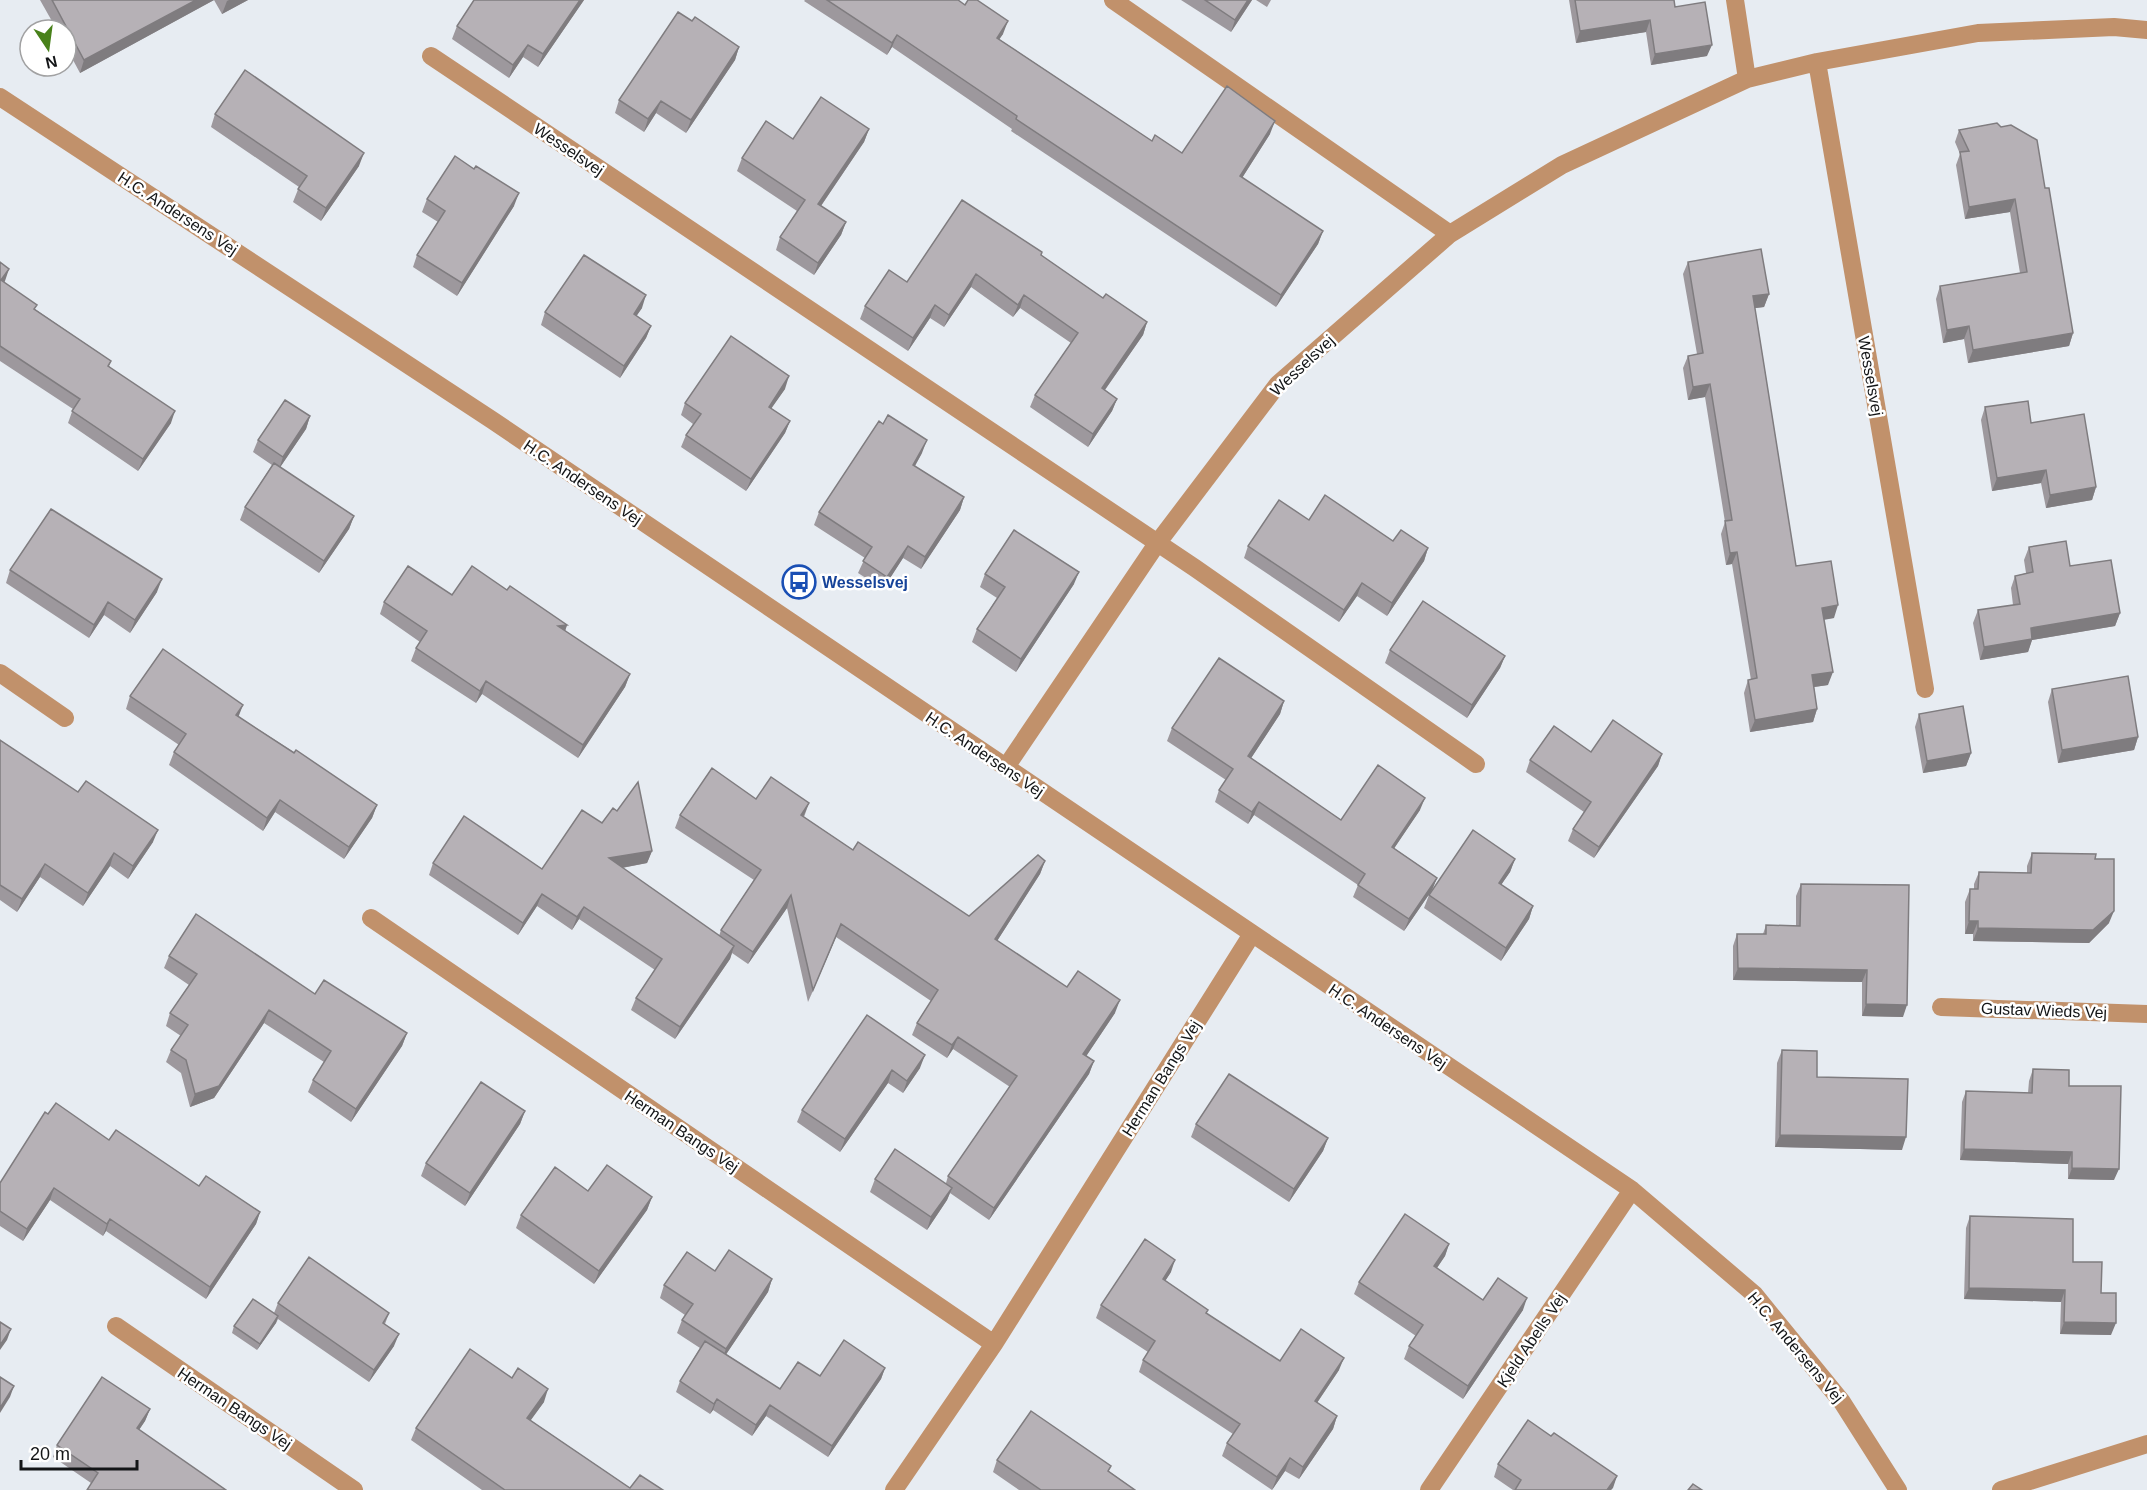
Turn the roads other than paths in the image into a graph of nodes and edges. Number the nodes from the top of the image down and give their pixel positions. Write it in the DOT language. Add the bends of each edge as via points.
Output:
graph roads {
  1 [pos="1113,0"];
  2 [pos="1735,0"];
  3 [pos="2147,30"];
  4 [pos="431,56"];
  5 [pos="1816,62"];
  6 [pos="1747,79"];
  7 [pos="0,97"];
  8 [pos="1450,234"];
  9 [pos="1156,545"];
  10 [pos="0,674"];
  11 [pos="1925,689"];
  12 [pos="65,718"];
  13 [pos="1476,764"];
  14 [pos="1006,767"];
  15 [pos="370,918"];
  16 [pos="1252,934"];
  17 [pos="1941,1007"];
  18 [pos="2147,1014"];
  19 [pos="1632,1190"];
  20 [pos="116,1326"];
  21 [pos="994,1344"];
  22 [pos="2147,1444"];
  23 [pos="354,1490"];
  24 [pos="894,1490"];
  25 [pos="1429,1490"];
  26 [pos="1898,1490"];
  27 [pos="2001,1490"];
  1 -- 8 [label="street"];
  2 -- 6 [label="street"];
  3 -- 5 [label="street, Wesselsvej" via="2114,27 1978,33"];
  4 -- 9 [label="street, Wesselsvej"];
  5 -- 6 [label="street, Wesselsvej"];
  5 -- 11 [label="street, Wesselsvej"];
  6 -- 8 [label="street, Wesselsvej" via="1562,165"];
  7 -- 14 [label="street, H.C. Andersens Vej" via="482,414"];
  8 -- 9 [label="street, Wesselsvej" via="1278,384"];
  9 -- 13 [label="street, Wesselsvej" via="1195,568"];
  9 -- 14 [label="street, Wesselsvej"];
  10 -- 12 [label="street"];
  14 -- 16 [label="street, H.C. Andersens Vej"];
  15 -- 21 [label="street, Herman Bangs Vej"];
  16 -- 19 [label="street, H.C. Andersens Vej"];
  16 -- 21 [label="street, Herman Bangs Vej"];
  17 -- 18 [label="street, Gustav Wieds Vej"];
  19 -- 25 [label="street, Kjeld Abells Vej"];
  19 -- 26 [label="street, H.C. Andersens Vej" via="1754,1294 1842,1402"];
  20 -- 23 [label="street, Herman Bangs Vej"];
  21 -- 24 [label="street, Herman Bangs Vej"];
  22 -- 27 [label="street"];
}
